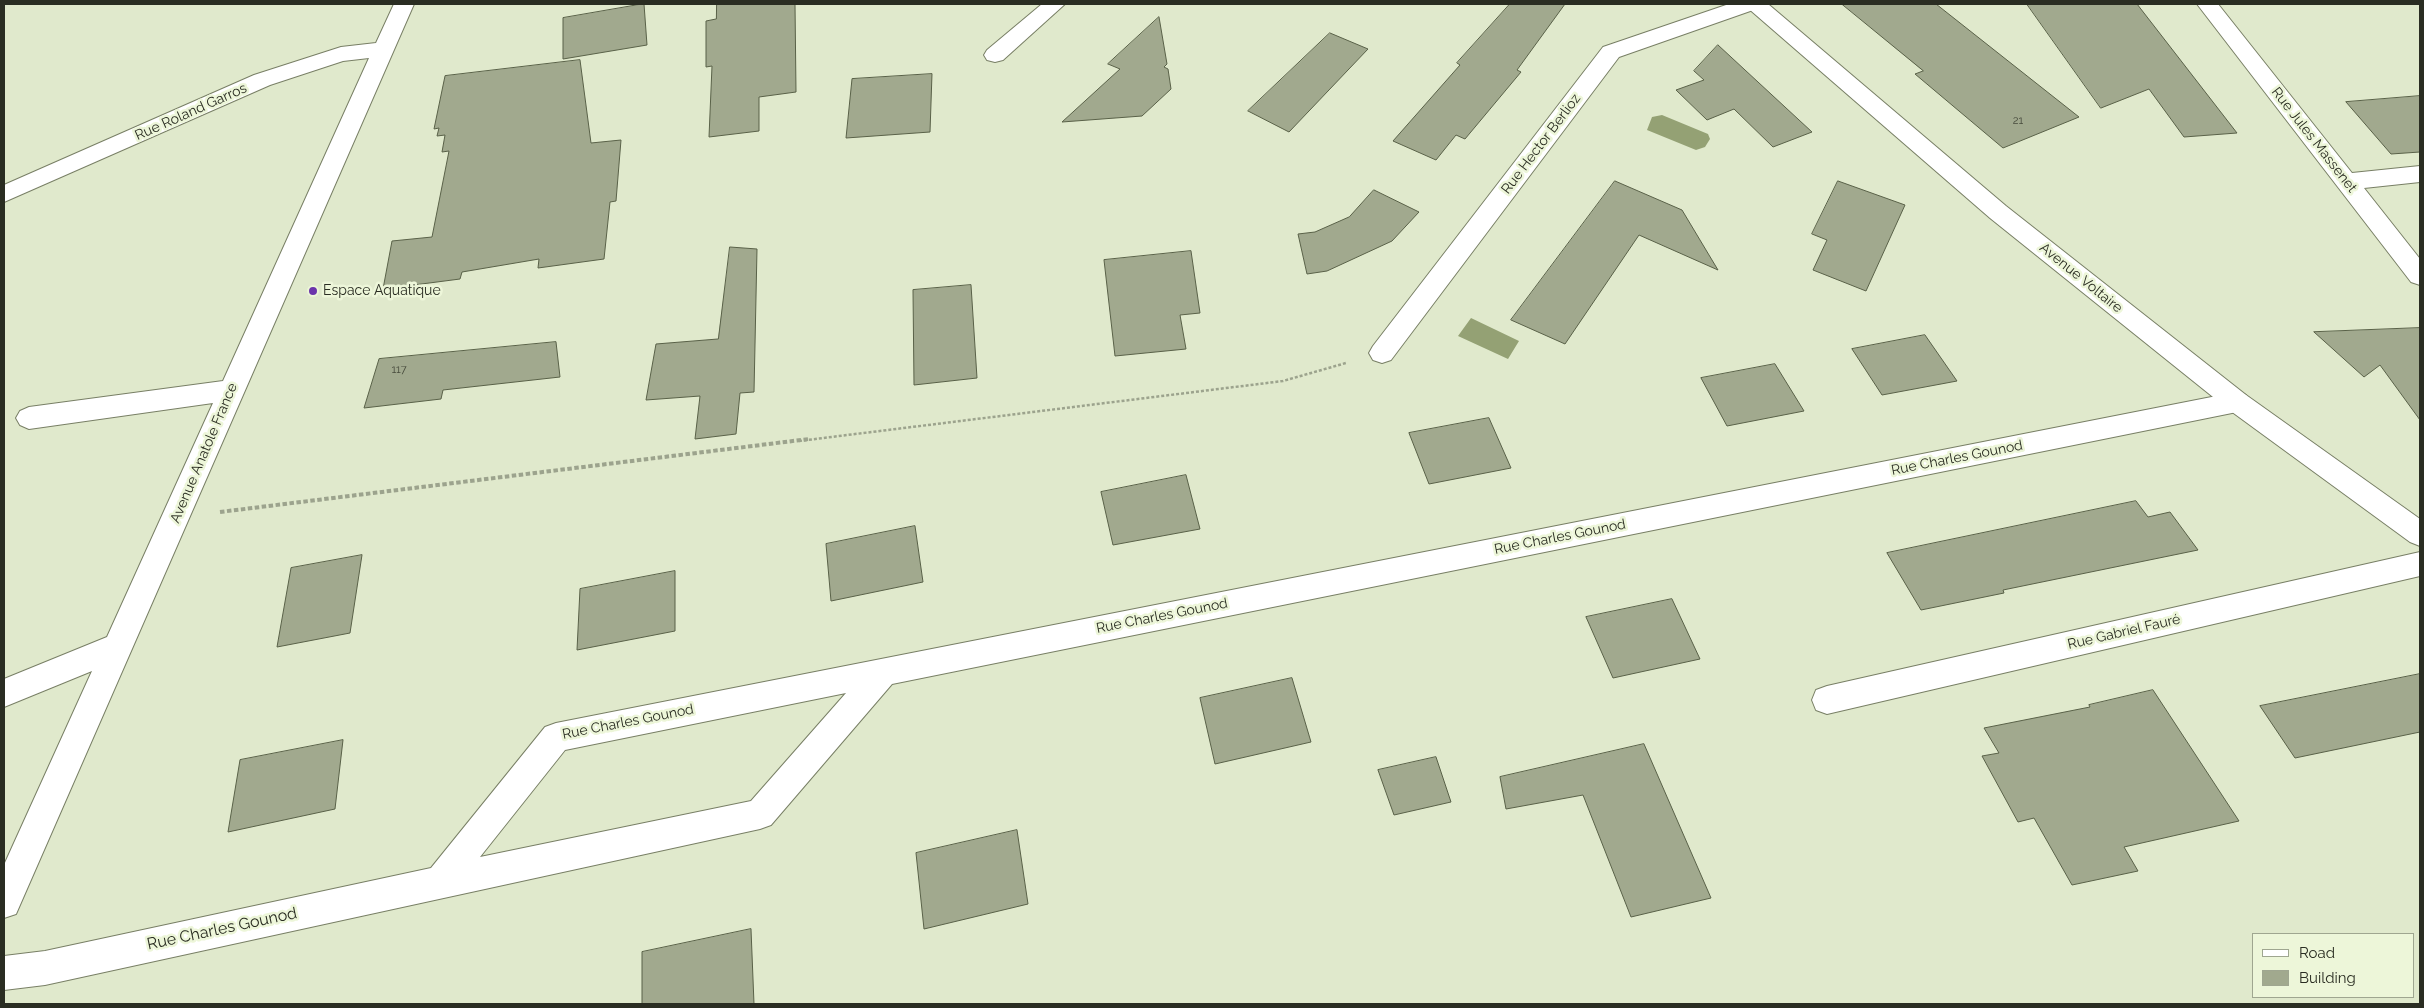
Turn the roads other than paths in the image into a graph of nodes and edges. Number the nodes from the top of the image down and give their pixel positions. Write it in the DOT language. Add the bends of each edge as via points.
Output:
graph roads {
  1 [pos="404,4"];
  2 [pos="1055,4"];
  3 [pos="1749,4"];
  4 [pos="1756,4"];
  5 [pos="2207,4"];
  6 [pos="384,49"];
  7 [pos="995,55"];
  8 [pos="2420,174"];
  9 [pos="2347,182"];
  10 [pos="4,194"];
  11 [pos="2420,276"];
  12 [pos="1382,353"];
  13 [pos="231,390"];
  14 [pos="2237,402"];
  15 [pos="29,418"];
  16 [pos="2420,534"];
  17 [pos="2420,564"];
  18 [pos="119,646"];
  19 [pos="883,672"];
  20 [pos="4,694"];
  21 [pos="1827,700"];
  22 [pos="440,882"];
  23 [pos="4,902"];
  24 [pos="4,973"];
  1 -- 6 [label="street, Avenue Anatole France"];
  2 -- 7 [label="street"];
  3 -- 12 [label="street, Rue Hector Berlioz" via="1611,52"];
  4 -- 14 [label="street, Avenue Voltaire" via="1998,212"];
  5 -- 9 [label="street, Rue Jules Massenet"];
  6 -- 10 [label="street, Rue Roland Garros" via="341,54 262,80"];
  6 -- 13 [label="street, Avenue Anatole France"];
  8 -- 9 [label="street"];
  9 -- 11 [label="street, Rue Jules Massenet"];
  13 -- 15 [label="street"];
  13 -- 18 [label="street, Avenue Anatole France"];
  14 -- 16 [label="street, Avenue Voltaire"];
  14 -- 19 [label="street, Rue Charles Gounod"];
  17 -- 21 [label="street, Rue Gabriel Fauré"];
  18 -- 20 [label="street"];
  18 -- 23 [label="street, Avenue Anatole France"];
  19 -- 22 [label="street, Rue Charles Gounod" via="760,814"];
  19 -- 22 [label="street, Rue Charles Gounod" via="556,737"];
  22 -- 24 [label="street, Rue Charles Gounod" via="55,966"];
}
